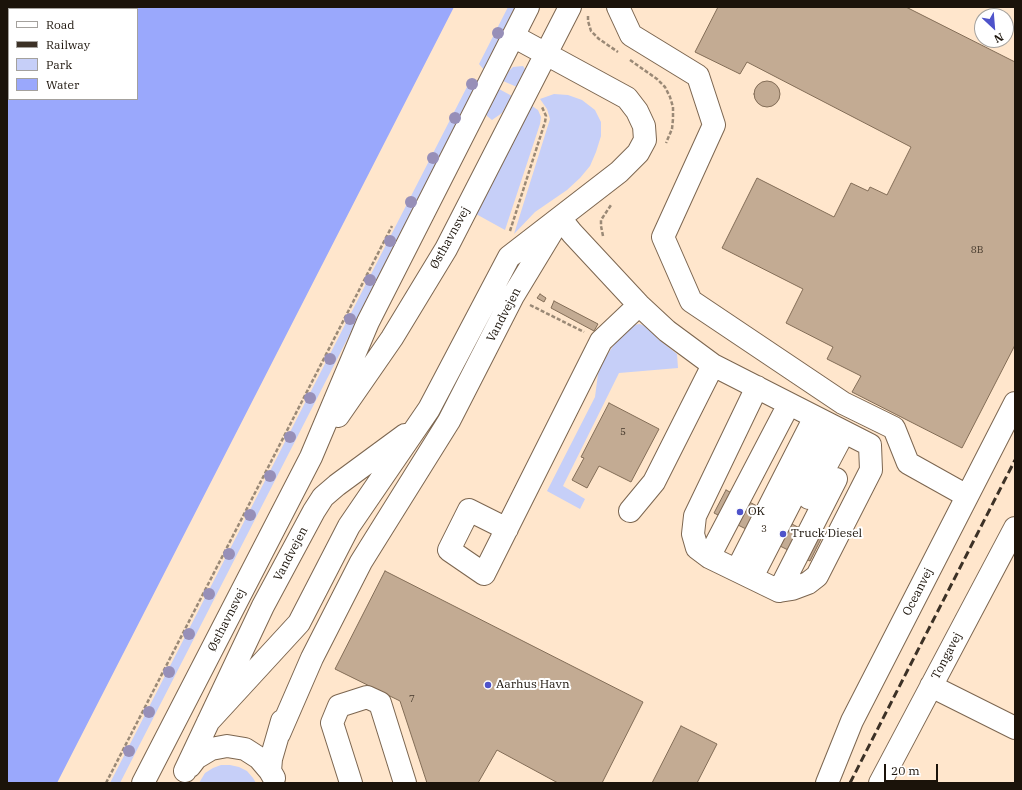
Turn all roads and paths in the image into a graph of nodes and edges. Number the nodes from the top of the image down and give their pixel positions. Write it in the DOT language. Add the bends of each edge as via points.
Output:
graph roads {
  1 [pos="528,7"];
  2 [pos="570,7"];
  3 [pos="618,7"];
  4 [pos="514,36"];
  5 [pos="546,54"];
  6 [pos="525,97"];
  7 [pos="560,218"];
  8 [pos="393,226"];
  9 [pos="510,232"];
  10 [pos="512,296"];
  11 [pos="639,305"];
  12 [pos="601,341"];
  13 [pos="713,365"];
  14 [pos="757,388"];
  15 [pos="1015,403"];
  16 [pos="823,421"];
  17 [pos="420,424"];
  18 [pos="311,457"];
  19 [pos="967,496"];
  20 [pos="630,511"];
  21 [pos="1015,528"];
  22 [pos="507,529"];
  23 [pos="744,574"];
  24 [pos="931,686"];
  25 [pos="208,722"];
  26 [pos="1015,728"];
  27 [pos="183,777"];
  28 [pos="273,777"];
  29 [pos="106,783"];
  30 [pos="143,783"];
  31 [pos="351,783"];
  32 [pos="405,783"];
  33 [pos="827,783"];
  34 [pos="880,783"];
  1 -- 4 [label="street, Østhavnsvej"];
  2 -- 5 [label="street, Østhavnsvej"];
  3 -- 19 [label="street" via="631,35 698,76 714,125 663,237 691,301 843,403 894,428 908,463"];
  4 -- 5 [label="street, Vandvejen"];
  4 -- 18 [label="street, Østhavnsvej" via="368,322"];
  5 -- 6 [label="street, Østhavnsvej"];
  5 -- 7 [label="street, Vandvejen" via="627,98 644,126 645,140 630,163"];
  6 -- 9 [label="path" via="541,106 545,112 545,119"];
  6 -- 18 [label="street, Østhavnsvej" via="442,255 392,338"];
  7 -- 10 [label="street, Vandvejen"];
  7 -- 11 [label="street"];
  7 -- 17 [label="street, Vandvejen" via="509,257"];
  8 -- 29 [label="path"];
  10 -- 12 [label="path"];
  10 -- 28 [label="street, Vandvejen" via="449,421 361,562 312,658 278,734 271,759"];
  11 -- 12 [label="street"];
  11 -- 13 [label="street" via="667,331"];
  12 -- 22 [label="street"];
  13 -- 14 [label="street"];
  13 -- 20 [label="street" via="654,482"];
  14 -- 16 [label="street"];
  14 -- 23 [label="street" via="695,516 693,534 697,548"];
  15 -- 19 [label="street, Oceanvej"];
  16 -- 23 [label="street"];
  16 -- 23 [label="street"];
  16 -- 23 [label="street"];
  16 -- 23 [label="street" via="870,446 871,470 817,576 808,583 792,589"];
  17 -- 25 [label="street, Vandvejen" via="349,526 299,623"];
  17 -- 25 [label="street, Vandvejen" via="323,497 263,606"];
  18 -- 30 [label="street, Østhavnsvej"];
  19 -- 33 [label="street, Oceanvej" via="852,721"];
  21 -- 24 [label="street, Tongavej"];
  24 -- 26 [label="street"];
  24 -- 34 [label="street, Tongavej"];
  25 -- 27 [label="street, Vandvejen"];
  27 -- 28 [label="street" via="196,758 211,750 228,746 244,749 259,758"];
  31 -- 32 [label="street" via="332,723 339,706 367,697 380,703"];
}
